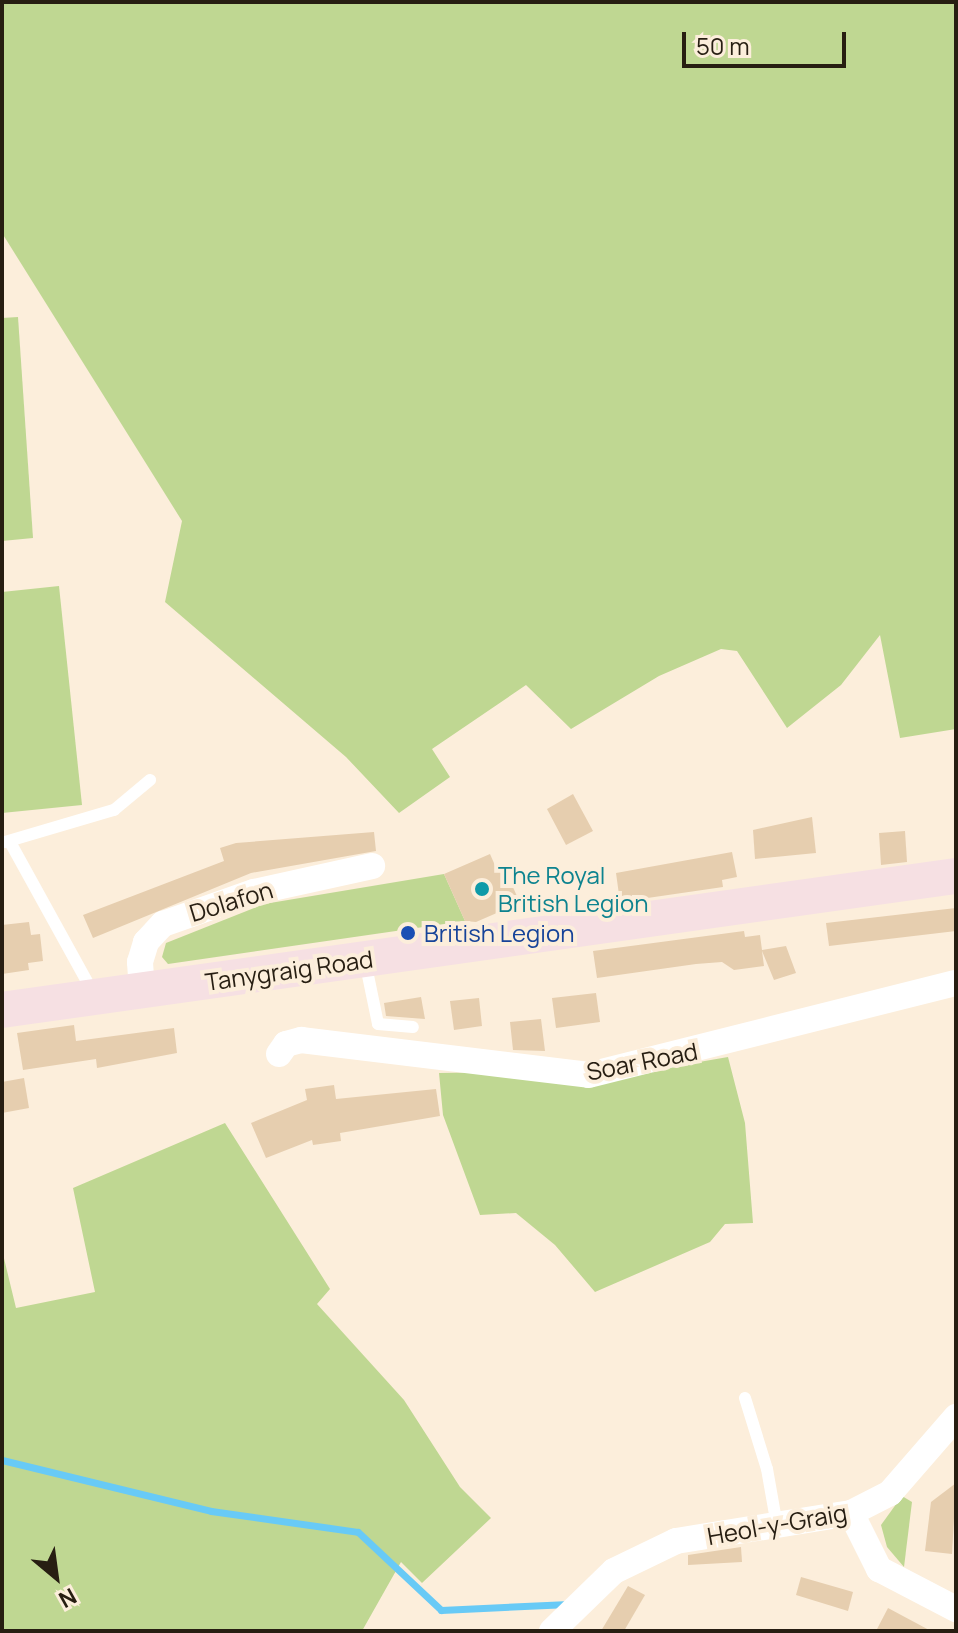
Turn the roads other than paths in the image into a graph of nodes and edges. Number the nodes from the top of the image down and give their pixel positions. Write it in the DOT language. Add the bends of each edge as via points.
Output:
graph roads {
  1 [pos="150,780"];
  2 [pos="6,842"];
  3 [pos="372,866"];
  4 [pos="956,876"];
  5 [pos="365,959"];
  6 [pos="956,983"];
  7 [pos="142,991"];
  8 [pos="96,997"];
  9 [pos="2,1010"];
  10 [pos="413,1027"];
  11 [pos="279,1054"];
  12 [pos="745,1398"];
  13 [pos="956,1417"];
  14 [pos="851,1513"];
  15 [pos="777,1528"];
  16 [pos="956,1609"];
  17 [pos="552,1631"];
  1 -- 2 [label="lane" via="114,810"];
  2 -- 8 [label="lane"];
  3 -- 7 [label="street, Dolafon" via="254,892 163,924 146,942 140,962"];
  4 -- 5 [label="main road, Tanygraig Road"];
  5 -- 7 [label="main road, Tanygraig Road"];
  5 -- 10 [label="lane" via="378,1024"];
  6 -- 11 [label="street, Soar Road" via="589,1075 301,1040 286,1044"];
  7 -- 8 [label="main road, Tanygraig Road"];
  8 -- 9 [label="main road, Tanygraig Road"];
  12 -- 15 [label="lane" via="767,1469"];
  13 -- 14 [label="street, Heol-y-Graig" via="890,1493"];
  14 -- 15 [label="street, Heol-y-Graig"];
  14 -- 16 [label="street" via="879,1569"];
  15 -- 17 [label="street, Heol-y-Graig" via="676,1541 614,1571"];
}
